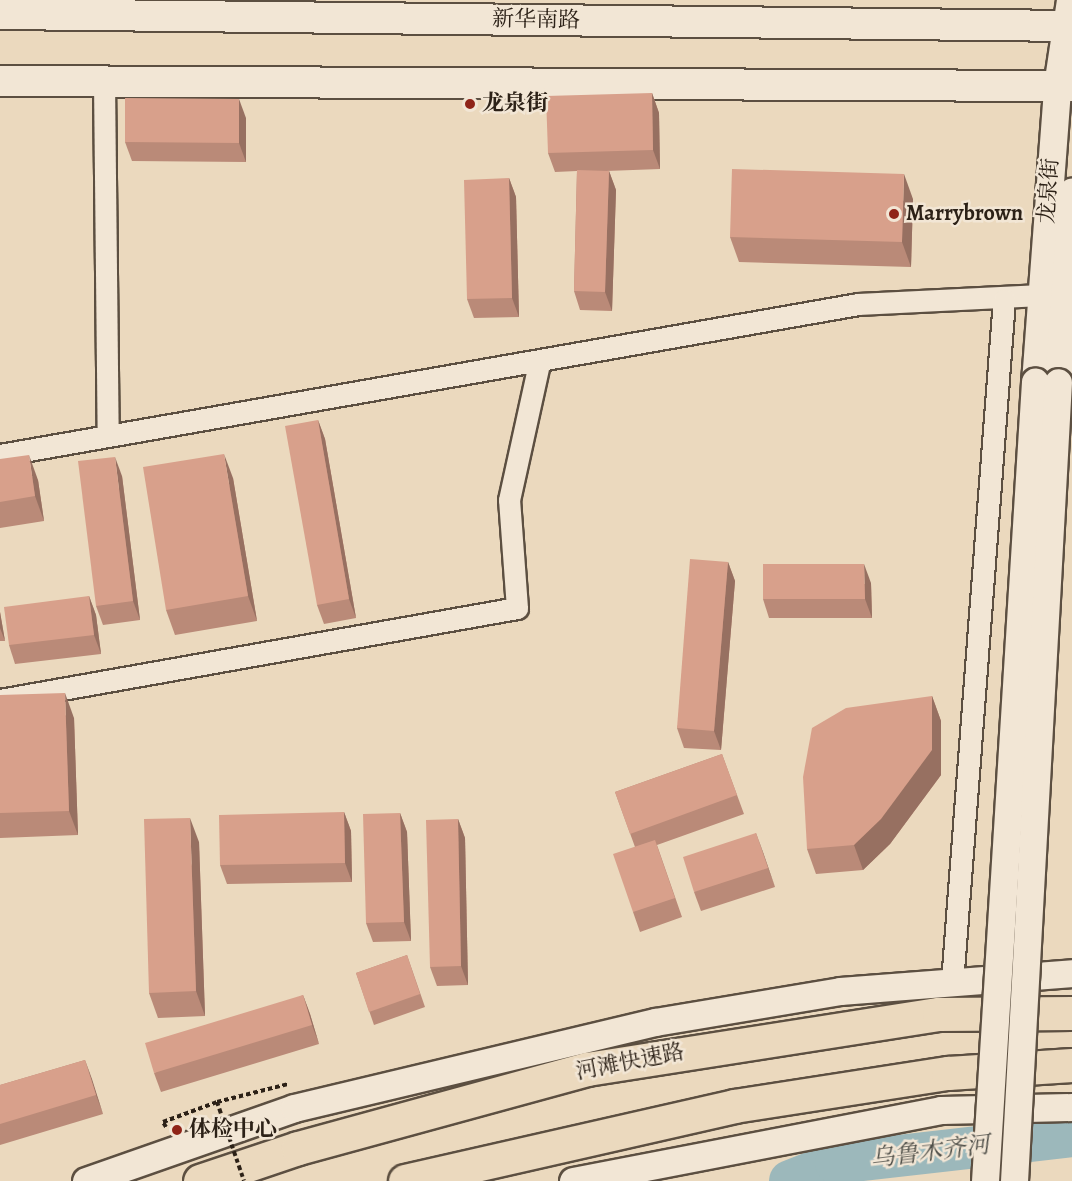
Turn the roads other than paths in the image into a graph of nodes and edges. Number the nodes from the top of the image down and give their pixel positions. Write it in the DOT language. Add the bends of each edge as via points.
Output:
graph roads {
  1 [pos="323,9"];
  2 [pos="0,14"];
  3 [pos="1069,17"];
  4 [pos="0,81"];
  5 [pos="104,81"];
  6 [pos="1064,86"];
  7 [pos="1072,192"];
  8 [pos="1041,295"];
  9 [pos="1004,300"];
  10 [pos="539,364"];
  11 [pos="1047,382"];
  12 [pos="108,436"];
  13 [pos="0,455"];
  14 [pos="0,700"];
  15 [pos="1072,973"];
  16 [pos="952,982"];
  17 [pos="1072,1013"];
  18 [pos="1072,1065"];
  19 [pos="1072,1107"];
  20 [pos="86,1181"];
  21 [pos="200,1181"];
  22 [pos="405,1181"];
  23 [pos="573,1181"];
  24 [pos="985,1181"];
  25 [pos="1014,1181"];
  1 -- 2 [label="main road, 新华南路"];
  1 -- 3 [label="main road, 新华南路"];
  3 -- 6 [label="street, 龙泉街"];
  4 -- 5 [label="main road"];
  5 -- 6 [label="main road"];
  5 -- 12 [label="street"];
  6 -- 8 [label="street, 龙泉街"];
  7 -- 11 [label="street, 龙泉街"];
  8 -- 9 [label="street"];
  8 -- 11 [label="street, 龙泉街"];
  9 -- 10 [label="street" via="858,304"];
  9 -- 16 [label="street"];
  10 -- 12 [label="street"];
  10 -- 14 [label="street" via="509,500 517,608"];
  11 -- 24 [label="street, bridge"];
  11 -- 25 [label="street, bridge"];
  12 -- 13 [label="street"];
  15 -- 16 [label="street"];
  16 -- 20 [label="street" via="840,991 655,1022 294,1108"];
  17 -- 21 [label="highway, 河滩快速路" via="939,1014 587,1069"];
  18 -- 22 [label="highway" via="948,1073 734,1106"];
  19 -- 23 [label="street" via="941,1110"];
}
